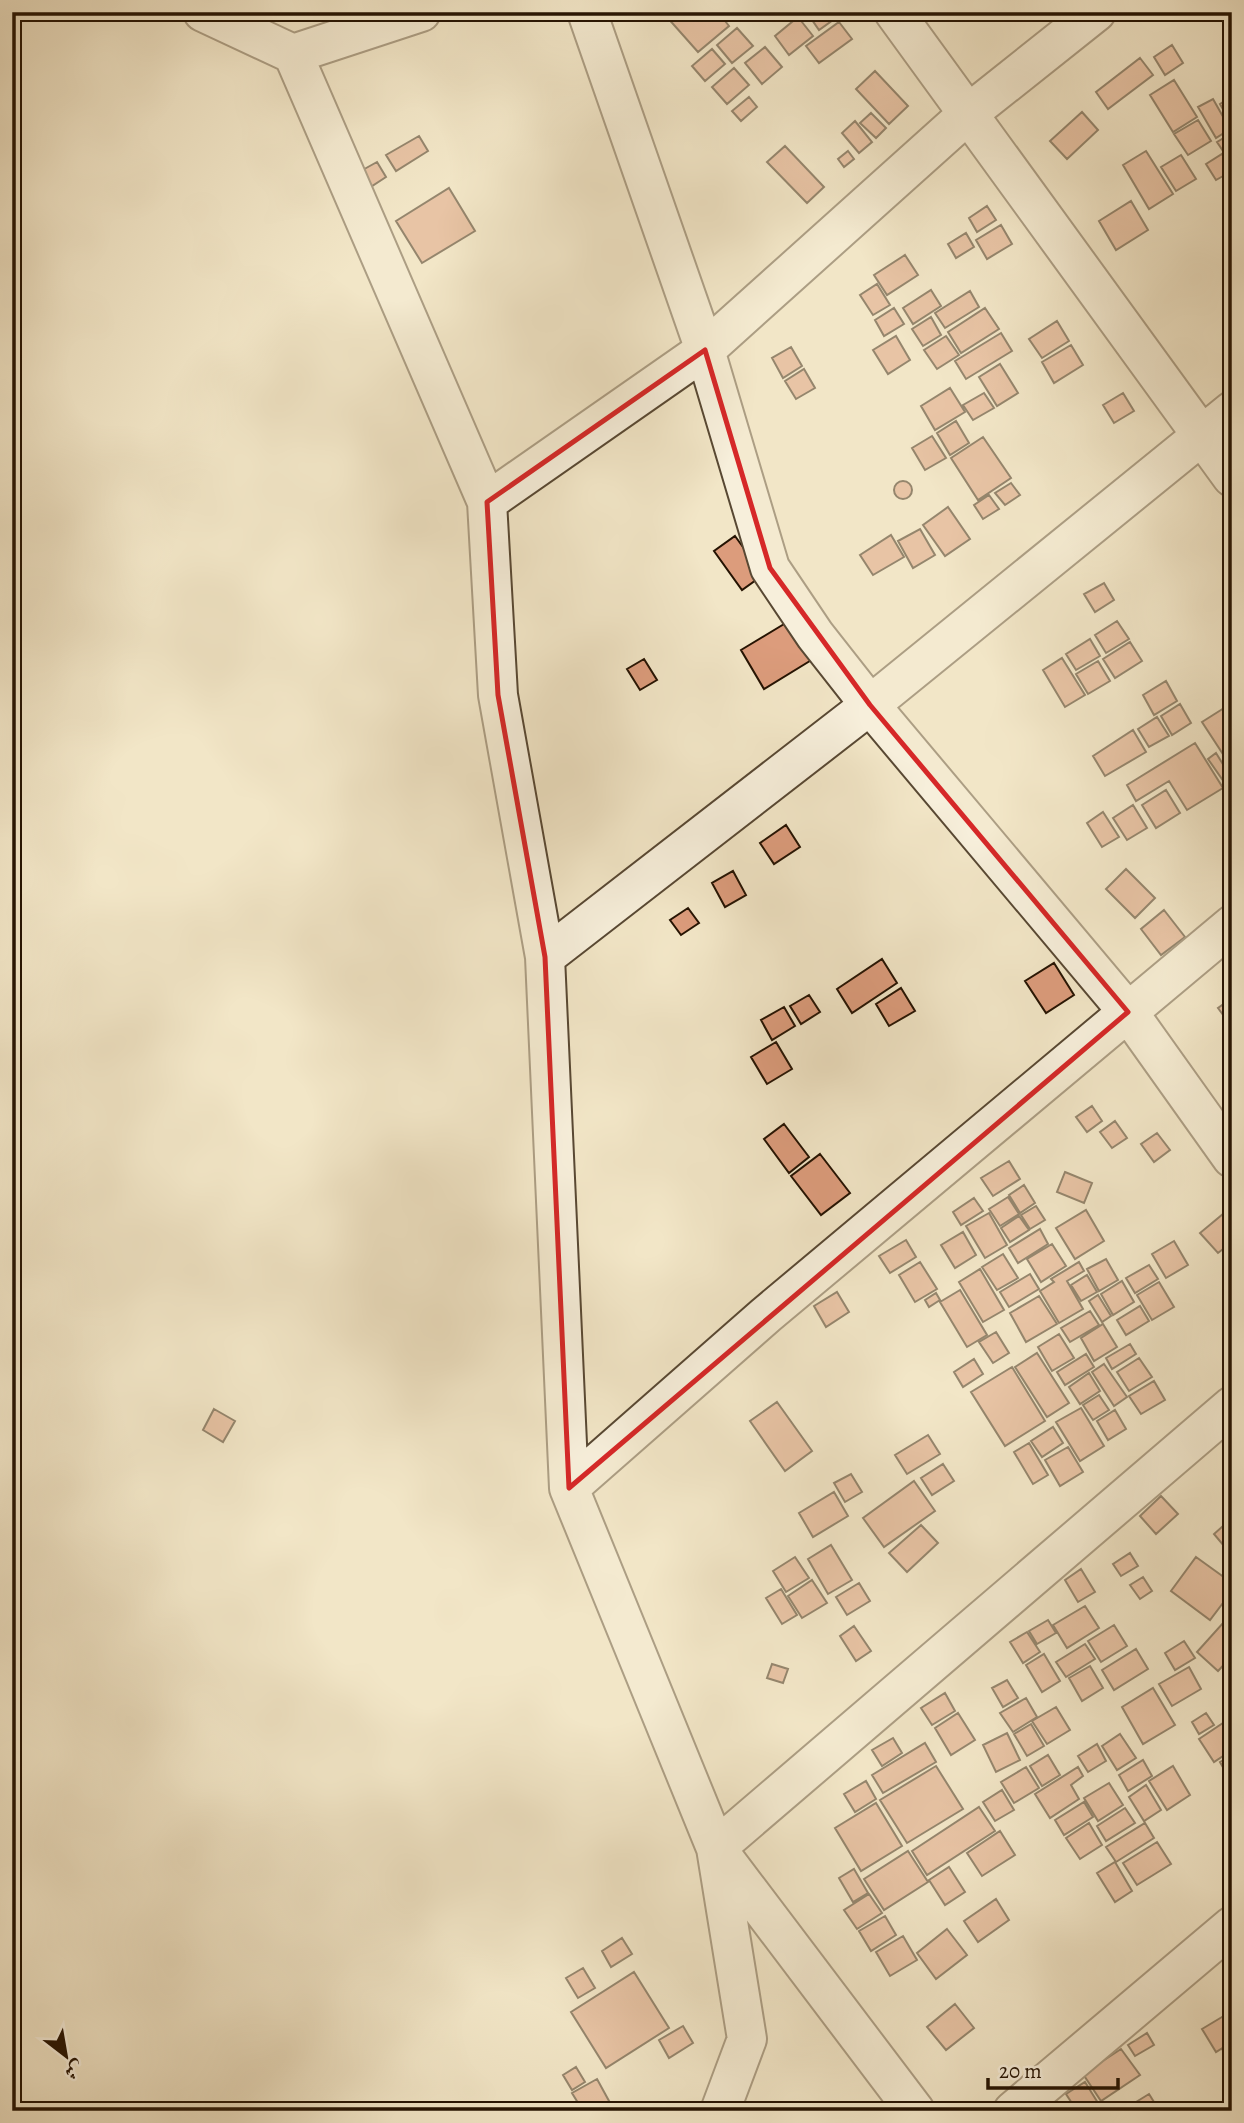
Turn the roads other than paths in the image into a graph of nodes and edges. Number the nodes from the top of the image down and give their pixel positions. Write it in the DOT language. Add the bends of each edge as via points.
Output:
graph roads {
  1 [pos="203,12"];
  2 [pos="421,12"];
  3 [pos="587,12"];
  4 [pos="894,12"];
  5 [pos="1097,12"];
  6 [pos="293,54"];
  7 [pos="969,113"];
  8 [pos="705,351"];
  9 [pos="1218,423"];
  10 [pos="1232,477"];
  11 [pos="487,502"];
  12 [pos="870,705"];
  13 [pos="1232,925"];
  14 [pos="545,957"];
  15 [pos="1128,1012"];
  16 [pos="1232,1158"];
  17 [pos="1232,1406"];
  18 [pos="569,1488"];
  19 [pos="716,1848"];
  20 [pos="1232,1926"];
  21 [pos="720,2111"];
  22 [pos="915,2111"];
  23 [pos="1013,2111"];
  1 -- 6 [label="street"];
  2 -- 6 [label="street"];
  3 -- 8 [label="street"];
  4 -- 7 [label="street"];
  5 -- 7 [label="street"];
  6 -- 11 [label="street"];
  7 -- 8 [label="street"];
  7 -- 9 [label="street"];
  8 -- 11 [label="street"];
  8 -- 12 [label="street" via="770,568"];
  9 -- 10 [label="street"];
  9 -- 12 [label="street"];
  11 -- 14 [label="street" via="498,695"];
  12 -- 14 [label="street"];
  12 -- 15 [label="street"];
  13 -- 15 [label="street"];
  14 -- 18 [label="street"];
  15 -- 16 [label="street"];
  15 -- 18 [label="street" via="766,1315"];
  17 -- 19 [label="street"];
  18 -- 19 [label="street"];
  19 -- 21 [label="street" via="747,2039"];
  19 -- 22 [label="street"];
  20 -- 23 [label="street"];
}
